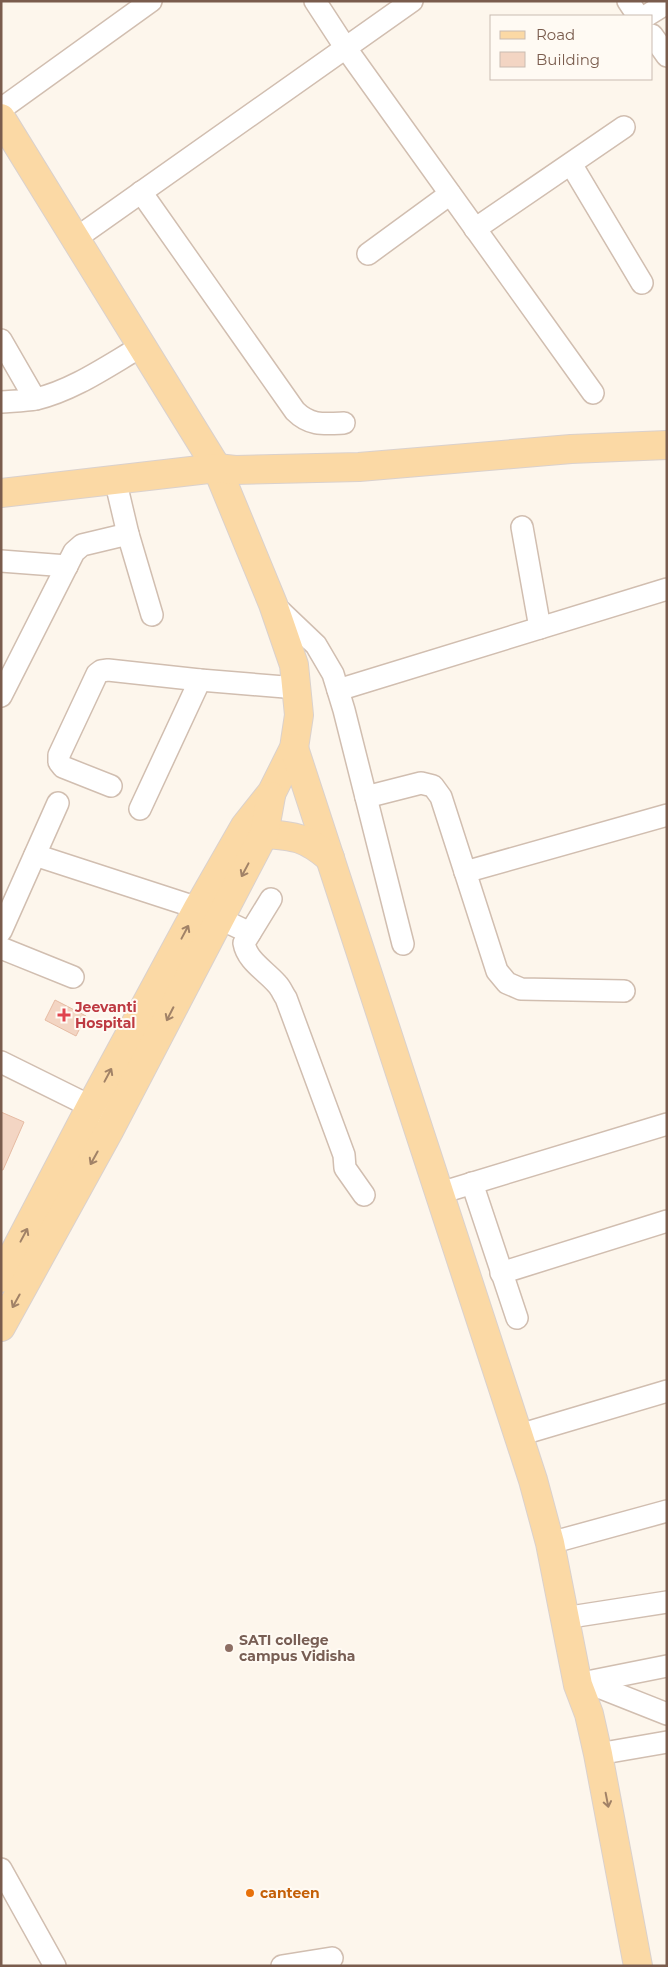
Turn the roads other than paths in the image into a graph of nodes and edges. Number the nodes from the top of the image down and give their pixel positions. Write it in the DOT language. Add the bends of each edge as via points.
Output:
graph roads {
  1 [pos="151,1"];
  2 [pos="315,1"];
  3 [pos="412,1"];
  4 [pos="628,1"];
  5 [pos="667,3"];
  6 [pos="637,15"];
  7 [pos="648,15"];
  8 [pos="653,36"];
  9 [pos="345,47"];
  10 [pos="667,56"];
  11 [pos="1,109"];
  12 [pos="1,118"];
  13 [pos="624,127"];
  14 [pos="571,164"];
  15 [pos="142,192"];
  16 [pos="450,194"];
  17 [pos="475,229"];
  18 [pos="75,239"];
  19 [pos="368,254"];
  20 [pos="642,283"];
  21 [pos="1,340"];
  22 [pos="142,346"];
  23 [pos="593,393"];
  24 [pos="35,399"];
  25 [pos="1,402"];
  26 [pos="344,424"];
  27 [pos="667,445"];
  28 [pos="217,468"];
  29 [pos="115,479"];
  30 [pos="1,493"];
  31 [pos="522,526"];
  32 [pos="128,534"];
  33 [pos="1,561"];
  34 [pos="67,566"];
  35 [pos="667,589"];
  36 [pos="273,604"];
  37 [pos="152,615"];
  38 [pos="540,628"];
  39 [pos="200,680"];
  40 [pos="297,688"];
  41 [pos="338,690"];
  42 [pos="1,696"];
  43 [pos="294,748"];
  44 [pos="111,786"];
  45 [pos="272,792"];
  46 [pos="366,797"];
  47 [pos="58,803"];
  48 [pos="140,809"];
  49 [pos="667,814"];
  50 [pos="264,834"];
  51 [pos="35,856"];
  52 [pos="330,858"];
  53 [pos="465,872"];
  54 [pos="271,899"];
  55 [pos="209,913"];
  56 [pos="1,931"];
  57 [pos="250,933"];
  58 [pos="403,944"];
  59 [pos="1,948"];
  60 [pos="73,977"];
  61 [pos="624,991"];
  62 [pos="1,1062"];
  63 [pos="91,1106"];
  64 [pos="116,1118"];
  65 [pos="667,1124"];
  66 [pos="472,1184"];
  67 [pos="440,1193"];
  68 [pos="364,1196"];
  69 [pos="667,1221"];
  70 [pos="501,1274"];
  71 [pos="1,1278"];
  72 [pos="517,1318"];
  73 [pos="1,1328"];
  74 [pos="667,1391"];
  75 [pos="519,1435"];
  76 [pos="667,1511"];
  77 [pos="550,1543"];
  78 [pos="667,1602"];
  79 [pos="564,1618"];
  80 [pos="667,1666"];
  81 [pos="580,1682"];
  82 [pos="667,1714"];
  83 [pos="667,1742"];
  84 [pos="598,1754"];
  85 [pos="1,1870"];
  86 [pos="332,1958"];
  87 [pos="55,1966"];
  88 [pos="282,1966"];
  89 [pos="619,1966"];
  90 [pos="638,1966"];
  1 -- 11 [label="street"];
  2 -- 9 [label="street"];
  3 -- 9 [label="street"];
  4 -- 6 [label="street"];
  5 -- 7 [label="street"];
  8 -- 10 [label="street"];
  9 -- 15 [label="street"];
  9 -- 16 [label="street"];
  12 -- 18 [label="main road"];
  13 -- 14 [label="street"];
  14 -- 17 [label="street"];
  14 -- 20 [label="street"];
  15 -- 18 [label="street"];
  15 -- 26 [label="street" via="295,411 303,419 318,424"];
  16 -- 17 [label="street"];
  16 -- 19 [label="street"];
  17 -- 23 [label="street"];
  18 -- 22 [label="main road"];
  21 -- 24 [label="street"];
  22 -- 24 [label="street" via="55,394"];
  22 -- 28 [label="main road"];
  24 -- 25 [label="street"];
  27 -- 28 [label="main road" via="571,448 359,467"];
  28 -- 29 [label="main road"];
  28 -- 36 [label="main road"];
  29 -- 30 [label="main road"];
  29 -- 32 [label="street"];
  31 -- 38 [label="street"];
  32 -- 34 [label="street" via="82,545"];
  32 -- 37 [label="street"];
  33 -- 34 [label="street"];
  34 -- 42 [label="street"];
  35 -- 38 [label="street"];
  36 -- 40 [label="main road" via="294,665"];
  36 -- 41 [label="street" via="316,646 333,674"];
  38 -- 41 [label="street"];
  39 -- 40 [label="street"];
  39 -- 44 [label="street" via="108,670 97,674 59,762 62,767"];
  39 -- 48 [label="street"];
  40 -- 43 [label="main road" via="299,715"];
  41 -- 46 [label="street"];
  43 -- 45 [label="main road"];
  43 -- 52 [label="main road"];
  45 -- 50 [label="main road"];
  45 -- 55 [label="main road" via="245,826"];
  46 -- 53 [label="street" via="421,783 433,786 440,797"];
  46 -- 58 [label="street"];
  47 -- 51 [label="street"];
  49 -- 53 [label="street"];
  50 -- 52 [label="main road" via="301,839"];
  50 -- 55 [label="main road, one-way"];
  51 -- 55 [label="street"];
  51 -- 56 [label="street"];
  52 -- 67 [label="main road"];
  53 -- 61 [label="street" via="497,971 506,983 521,989"];
  54 -- 57 [label="street"];
  55 -- 57 [label="street"];
  63 -- 55 [label="main road, one-way"];
  55 -- 64 [label="main road, one-way"];
  57 -- 68 [label="street" via="244,944 245,950 286,998 344,1155 345,1168"];
  59 -- 60 [label="street"];
  62 -- 63 [label="street"];
  63 -- 64 [label="street"];
  71 -- 63 [label="main road, one-way"];
  64 -- 73 [label="main road, one-way"];
  65 -- 66 [label="street"];
  66 -- 67 [label="street"];
  66 -- 70 [label="street"];
  67 -- 75 [label="main road"];
  69 -- 70 [label="street"];
  70 -- 72 [label="street"];
  74 -- 75 [label="street"];
  75 -- 77 [label="main road"];
  76 -- 77 [label="street"];
  77 -- 79 [label="main road"];
  78 -- 79 [label="street"];
  79 -- 81 [label="main road"];
  80 -- 81 [label="street"];
  81 -- 82 [label="street"];
  81 -- 84 [label="main road"];
  81 -- 89 [label="main road" via="577,1717"];
  83 -- 84 [label="street"];
  84 -- 90 [label="main road, one-way"];
  85 -- 87 [label="street"];
  86 -- 88 [label="street"];
}
